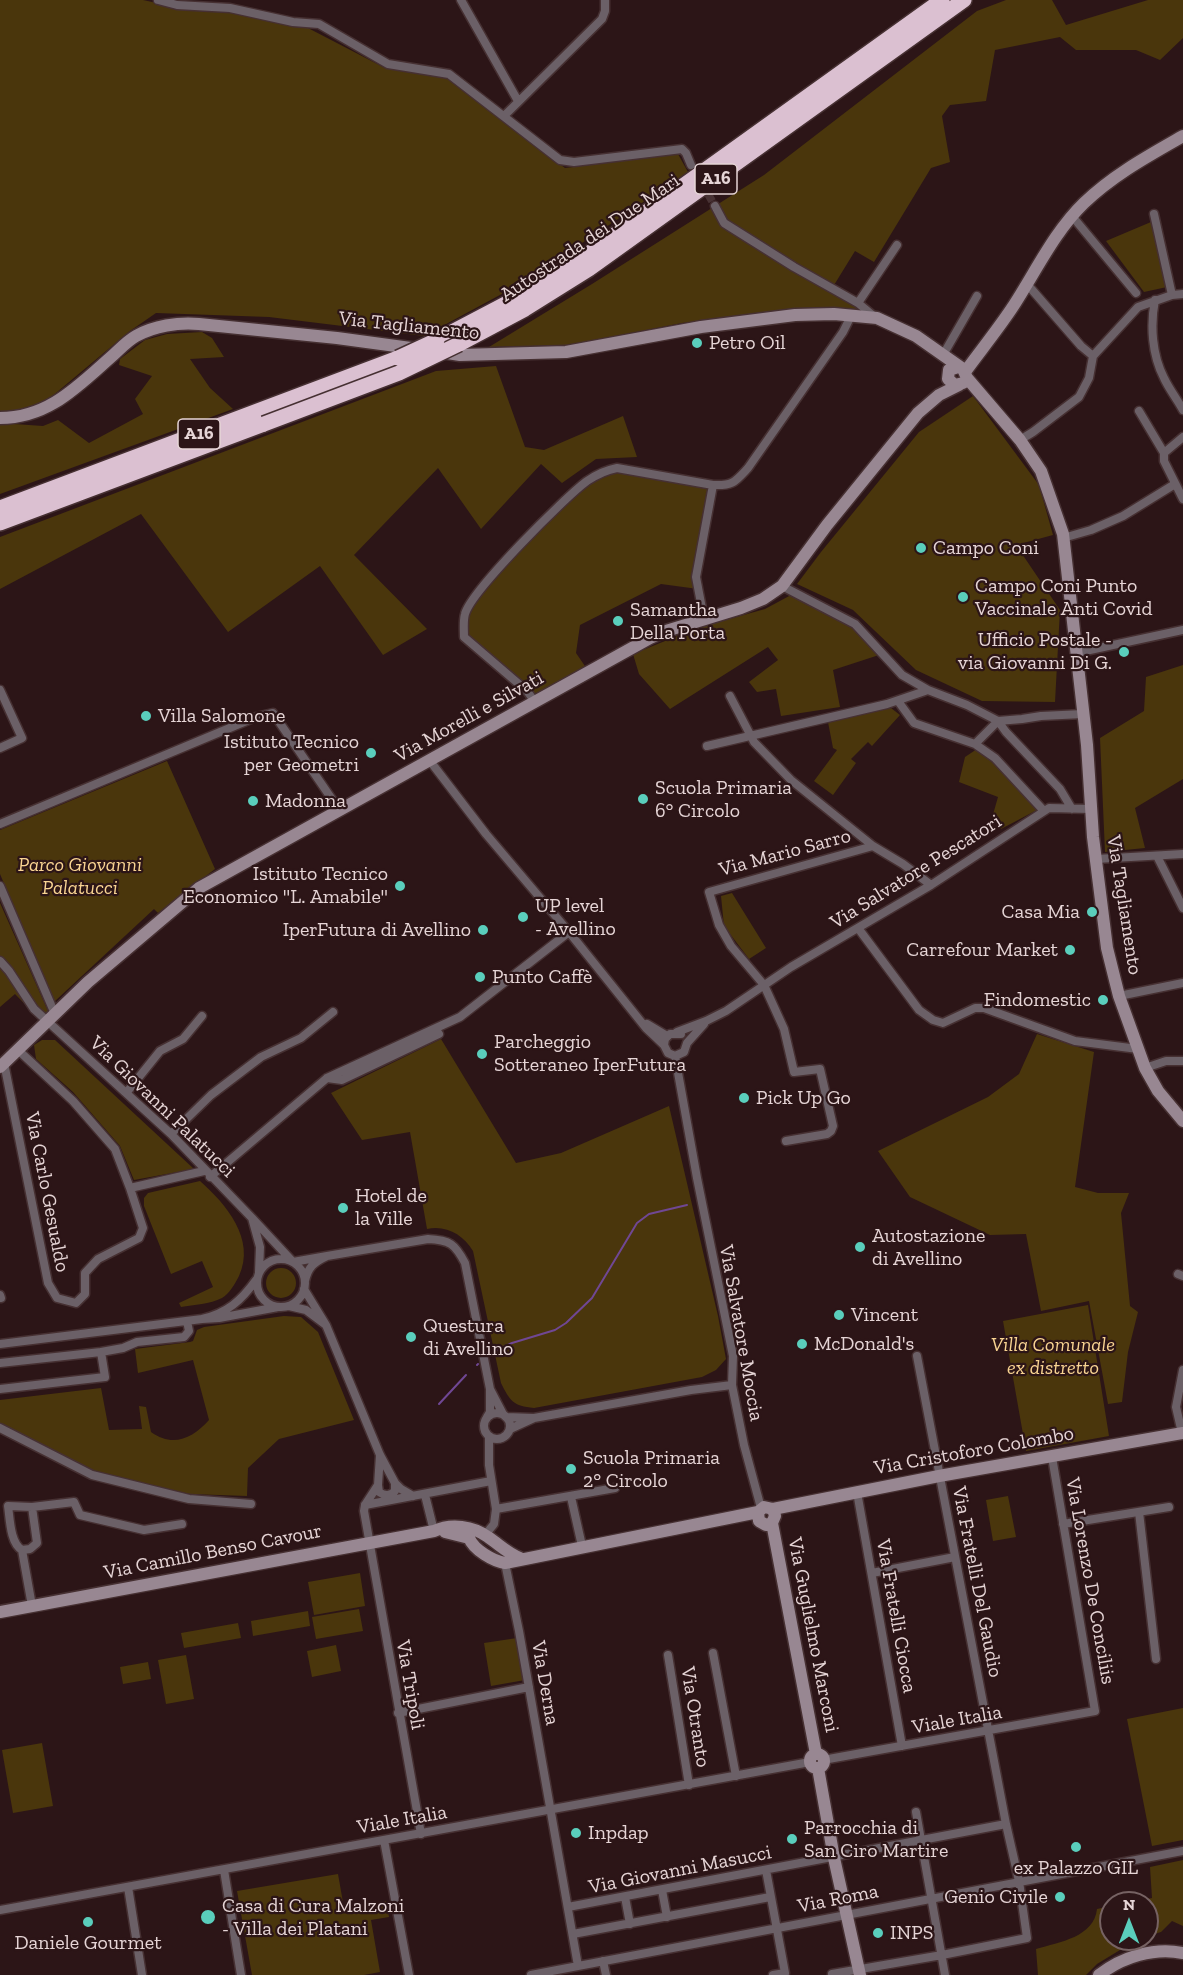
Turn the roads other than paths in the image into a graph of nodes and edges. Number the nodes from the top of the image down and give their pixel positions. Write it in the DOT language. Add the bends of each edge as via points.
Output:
graph roads {
  1 [pos="158,0"];
  2 [pos="461,0"];
  3 [pos="605,0"];
  4 [pos="942,0"];
  5 [pos="964,0"];
  6 [pos="518,101"];
  7 [pos="504,116"];
  8 [pos="1183,136"];
  9 [pos="691,165"];
  10 [pos="715,207"];
  11 [pos="1154,214"];
  12 [pos="1072,216"];
  13 [pos="897,245"];
  14 [pos="1027,284"];
  15 [pos="1136,293"];
  16 [pos="1183,294"];
  17 [pos="1172,295"];
  18 [pos="977,296"];
  19 [pos="1155,300"];
  20 [pos="858,303"];
  21 [pos="851,316"];
  22 [pos="877,318"];
  23 [pos="943,355"];
  24 [pos="1093,356"];
  25 [pos="958,376"];
  26 [pos="1183,410"];
  27 [pos="1139,411"];
  28 [pos="0,418"];
  29 [pos="1183,437"];
  30 [pos="1020,440"];
  31 [pos="1164,453"];
  32 [pos="1175,484"];
  33 [pos="712,485"];
  34 [pos="1183,499"];
  35 [pos="0,508"];
  36 [pos="0,523"];
  37 [pos="1063,538"];
  38 [pos="782,586"];
  39 [pos="704,619"];
  40 [pos="1183,630"];
  41 [pos="1076,653"];
  42 [pos="0,690"];
  43 [pos="928,690"];
  44 [pos="730,696"];
  45 [pos="898,701"];
  46 [pos="535,702"];
  47 [pos="1083,714"];
  48 [pos="998,721"];
  49 [pos="750,735"];
  50 [pos="975,744"];
  51 [pos="707,746"];
  52 [pos="0,748"];
  53 [pos="430,761"];
  54 [pos="1072,809"];
  55 [pos="1091,809"];
  56 [pos="340,811"];
  57 [pos="1044,811"];
  58 [pos="0,824"];
  59 [pos="873,846"];
  60 [pos="1183,854"];
  61 [pos="1157,856"];
  62 [pos="1096,859"];
  63 [pos="931,885"];
  64 [pos="0,886"];
  65 [pos="1183,908"];
  66 [pos="858,928"];
  67 [pos="568,932"];
  68 [pos="0,961"];
  69 [pos="1183,983"];
  70 [pos="764,985"];
  71 [pos="1119,996"];
  72 [pos="333,1012"];
  73 [pos="202,1016"];
  74 [pos="51,1017"];
  75 [pos="641,1021"];
  76 [pos="706,1021"];
  77 [pos="677,1032"];
  78 [pos="439,1034"];
  79 [pos="667,1036"];
  80 [pos="664,1045"];
  81 [pos="1138,1049"];
  82 [pos="18,1050"];
  83 [pos="682,1050"];
  84 [pos="1183,1061"];
  85 [pos="2,1065"];
  86 [pos="1145,1068"];
  87 [pos="327,1078"];
  88 [pos="127,1092"];
  89 [pos="1183,1121"];
  90 [pos="171,1134"];
  91 [pos="786,1142"];
  92 [pos="207,1174"];
  93 [pos="129,1188"];
  94 [pos="252,1218"];
  95 [pos="327,1256"];
  96 [pos="293,1262"];
  97 [pos="257,1276"];
  98 [pos="304,1285"];
  99 [pos="285,1306"];
  100 [pos="202,1319"];
  101 [pos="187,1321"];
  102 [pos="326,1325"];
  103 [pos="0,1344"];
  104 [pos="101,1352"];
  105 [pos="916,1356"];
  106 [pos="0,1363"];
  107 [pos="1183,1370"];
  108 [pos="732,1385"];
  109 [pos="0,1389"];
  110 [pos="490,1389"];
  111 [pos="505,1416"];
  112 [pos="487,1417"];
  113 [pos="534,1418"];
  114 [pos="0,1428"];
  115 [pos="510,1429"];
  116 [pos="1183,1433"];
  117 [pos="489,1437"];
  118 [pos="380,1455"];
  119 [pos="1052,1456"];
  120 [pos="939,1476"];
  121 [pos="491,1481"];
  122 [pos="395,1483"];
  123 [pos="378,1485"];
  124 [pos="615,1488"];
  125 [pos="856,1492"];
  126 [pos="425,1495"];
  127 [pos="413,1496"];
  128 [pos="571,1497"];
  129 [pos="251,1504"];
  130 [pos="364,1505"];
  131 [pos="4,1507"];
  132 [pos="32,1507"];
  133 [pos="1168,1507"];
  134 [pos="496,1509"];
  135 [pos="764,1510"];
  136 [pos="1139,1512"];
  137 [pos="182,1524"];
  138 [pos="1063,1524"];
  139 [pos="434,1531"];
  140 [pos="480,1537"];
  141 [pos="369,1542"];
  142 [pos="582,1546"];
  143 [pos="22,1550"];
  144 [pos="485,1553"];
  145 [pos="955,1557"];
  146 [pos="520,1558"];
  147 [pos="505,1563"];
  148 [pos="872,1573"];
  149 [pos="32,1606"];
  150 [pos="0,1612"];
  151 [pos="713,1653"];
  152 [pos="668,1655"];
  153 [pos="1156,1659"];
  154 [pos="529,1687"];
  155 [pos="1095,1711"];
  156 [pos="398,1713"];
  157 [pos="989,1731"];
  158 [pos="902,1746"];
  159 [pos="817,1761"];
  160 [pos="736,1776"];
  161 [pos="689,1785"];
  162 [pos="550,1810"];
  163 [pos="916,1812"];
  164 [pos="1006,1824"];
  165 [pos="421,1834"];
  166 [pos="384,1840"];
  167 [pos="922,1841"];
  168 [pos="1183,1851"];
  169 [pos="834,1858"];
  170 [pos="224,1870"];
  171 [pos="766,1870"];
  172 [pos="1019,1881"];
  173 [pos="128,1887"];
  174 [pos="662,1890"];
  175 [pos="625,1897"];
  176 [pos="770,1897"];
  177 [pos="931,1899"];
  178 [pos="568,1907"];
  179 [pos="0,1910"];
  180 [pos="846,1914"];
  181 [pos="667,1917"];
  182 [pos="630,1923"];
  183 [pos="777,1928"];
  184 [pos="573,1934"];
  185 [pos="1183,1953"];
  186 [pos="942,1955"];
  187 [pos="603,1961"];
  188 [pos="578,1966"];
  189 [pos="859,1972"];
  190 [pos="832,1974"];
  191 [pos="142,1975"];
  192 [pos="242,1975"];
  193 [pos="409,1975"];
  194 [pos="531,1975"];
  195 [pos="606,1975"];
  196 [pos="773,1975"];
  197 [pos="945,1975"];
  198 [pos="1099,1975"];
  1 -- 7 [label="street" via="319,24 388,64 449,74"];
  2 -- 6 [label="street"];
  3 -- 6 [label="street" via="602,19"];
  4 -- 35 [label="highway, Autostrada dei Due Mari / A16, bridge" via="581,259 509,302 398,358"];
  5 -- 36 [label="highway, Autostrada dei Due Mari / A16, bridge" via="589,269 525,309 388,378"];
  6 -- 7 [label="street"];
  7 -- 9 [label="street" via="560,160 574,162 682,149"];
  8 -- 12 [label="street" via="1105,184"];
  10 -- 20 [label="street, Via Tagliamento" via="724,223"];
  11 -- 17 [label="street"];
  12 -- 14 [label="street"];
  12 -- 15 [label="street"];
  13 -- 20 [label="street"];
  14 -- 24 [label="street"];
  14 -- 25 [label="street"];
  16 -- 17 [label="street"];
  17 -- 19 [label="street"];
  18 -- 23 [label="street"];
  19 -- 24 [label="street" via="1137,307"];
  19 -- 26 [label="street" via="1154,347 1163,377"];
  20 -- 22 [label="street, Via Tagliamento"];
  21 -- 22 [label="street, Via Tagliamento"];
  21 -- 28 [label="street, Via Tagliamento" via="795,315 701,327 566,352 460,355 190,323 154,328 134,337 47,409 17,418"];
  21 -- 33 [label="street" via="748,468 728,486"];
  22 -- 23 [label="street, Via Tagliamento" via="916,336"];
  23 -- 25 [label="street, Via Tagliamento"];
  24 -- 30 [label="street" via="1089,378 1079,398"];
  25 -- 30 [label="street, Via Tagliamento" via="978,389"];
  25 -- 38 [label="street, Via Morelli e Silvati" via="918,413"];
  27 -- 31 [label="street"];
  29 -- 31 [label="street"];
  30 -- 37 [label="street, Via Tagliamento" via="1043,474"];
  31 -- 32 [label="street"];
  32 -- 34 [label="street"];
  32 -- 37 [label="street" via="1123,516"];
  33 -- 39 [label="street" via="696,577"];
  33 -- 46 [label="street" via="617,468 606,470 563,500 486,583 465,612 464,637"];
  37 -- 41 [label="street, Via Tagliamento"];
  38 -- 39 [label="street, Via Morelli e Silvati" via="741,608"];
  38 -- 43 [label="street" via="855,624 902,675"];
  39 -- 46 [label="street, Via Morelli e Silvati" via="650,638"];
  40 -- 41 [label="street"];
  41 -- 47 [label="street, Via Tagliamento"];
  42 -- 52 [label="street" via="22,738"];
  43 -- 45 [label="street"];
  43 -- 48 [label="street"];
  44 -- 49 [label="street"];
  45 -- 49 [label="street"];
  45 -- 50 [label="street" via="914,723"];
  46 -- 53 [label="street, Via Morelli e Silvati"];
  47 -- 48 [label="street"];
  47 -- 55 [label="street, Via Tagliamento"];
  48 -- 50 [label="street"];
  48 -- 54 [label="street" via="1060,789"];
  49 -- 51 [label="street"];
  49 -- 59 [label="street" via="791,780"];
  50 -- 57 [label="street" via="995,758"];
  53 -- 56 [label="street, Via Morelli e Silvati"];
  53 -- 67 [label="street"];
  54 -- 55 [label="street, Via Salvatore Pescatori"];
  54 -- 57 [label="street, Via Salvatore Pescatori"];
  55 -- 62 [label="street, Via Tagliamento"];
  56 -- 58 [label="street" via="273,713"];
  56 -- 74 [label="street, Via Morelli e Silvati" via="199,888"];
  57 -- 63 [label="street, Via Salvatore Pescatori"];
  59 -- 63 [label="street"];
  59 -- 70 [label="street, Via Mario Sarro" via="709,892 719,925 731,946"];
  60 -- 61 [label="street"];
  61 -- 62 [label="street"];
  61 -- 65 [label="street"];
  62 -- 71 [label="street, Via Tagliamento" via="1107,948"];
  63 -- 66 [label="street, Via Salvatore Pescatori"];
  64 -- 74 [label="street"];
  66 -- 70 [label="street, Via Salvatore Pescatori"];
  66 -- 81 [label="street" via="919,1010 933,1020 943,1023 975,1008 984,1008 1075,1041"];
  67 -- 75 [label="street"];
  67 -- 87 [label="street" via="460,1017"];
  68 -- 74 [label="street, Via Giovanni Palatucci" via="34,1009"];
  69 -- 71 [label="street"];
  70 -- 76 [label="street, Via Salvatore Pescatori"];
  70 -- 91 [label="street" via="784,1029 794,1072 820,1069 833,1126 827,1134"];
  71 -- 81 [label="street, Via Tagliamento"];
  72 -- 90 [label="street" via="301,1038 261,1057"];
  73 -- 88 [label="street" via="183,1039 160,1051"];
  74 -- 82 [label="street, Via Morelli e Silvati"];
  74 -- 88 [label="street, Via Giovanni Palatucci"];
  75 -- 79 [label="street"];
  75 -- 80 [label="street"];
  76 -- 77 [label="street, Via Salvatore Pescatori"];
  76 -- 83 [label="street, Via Salvatore Pescatori"];
  77 -- 79 [label="street"];
  77 -- 83 [label="street" via="685,1037"];
  78 -- 87 [label="street" via="342,1080"];
  79 -- 80 [label="street"];
  80 -- 83 [label="street" via="668,1053"];
  81 -- 86 [label="street, Via Tagliamento"];
  82 -- 85 [label="street, Via Morelli e Silvati"];
  82 -- 93 [label="street, Via Carlo Gesualdo" via="73,1101 115,1149"];
  83 -- 108 [label="street, Via Salvatore Moccia" via="681,1091 733,1356"];
  84 -- 86 [label="street" via="1166,1061"];
  85 -- 93 [label="street, Via Carlo Gesualdo" via="48,1283 57,1298 76,1303 85,1294 85,1273 98,1259 139,1238 143,1228"];
  86 -- 89 [label="street, Via Tagliamento"];
  87 -- 92 [label="street"];
  88 -- 90 [label="street, Via Giovanni Palatucci"];
  90 -- 92 [label="street, Via Giovanni Palatucci"];
  92 -- 93 [label="street"];
  92 -- 94 [label="street, Via Giovanni Palatucci"];
  94 -- 96 [label="street, Via Giovanni Palatucci"];
  94 -- 97 [label="street" via="260,1246"];
  95 -- 96 [label="street"];
  95 -- 98 [label="street" via="311,1266"];
  95 -- 110 [label="street" via="428,1239 444,1240 457,1248 465,1263"];
  96 -- 97 [label="street" via="278,1258 270,1261"];
  96 -- 98 [label="street" via="299,1267"];
  97 -- 99 [label="street" via="257,1288 265,1302"];
  97 -- 100 [label="street" via="234,1305"];
  98 -- 99 [label="street" via="301,1296"];
  98 -- 102 [label="street"];
  99 -- 100 [label="street"];
  99 -- 102 [label="street" via="313,1314"];
  100 -- 101 [label="street"];
  101 -- 103 [label="street"];
  101 -- 104 [label="street" via="189,1331 184,1337 137,1342"];
  102 -- 118 [label="street"];
  104 -- 106 [label="street"];
  104 -- 109 [label="street" via="105,1377"];
  105 -- 120 [label="street, Via Fratelli Del Gaudio"];
  107 -- 116 [label="street" via="1176,1407"];
  108 -- 113 [label="street"];
  108 -- 135 [label="street, Via Salvatore Moccia" via="744,1445"];
  110 -- 111 [label="street"];
  110 -- 112 [label="street"];
  111 -- 112 [label="street" via="494,1413"];
  111 -- 113 [label="street"];
  111 -- 115 [label="street"];
  112 -- 117 [label="street" via="484,1430"];
  113 -- 115 [label="street"];
  114 -- 129 [label="street" via="92,1475 189,1499"];
  115 -- 117 [label="street" via="502,1438"];
  116 -- 119 [label="street, Via Cristoforo Colombo"];
  117 -- 121 [label="street"];
  118 -- 122 [label="street"];
  118 -- 123 [label="street"];
  119 -- 120 [label="street, Via Cristoforo Colombo"];
  119 -- 138 [label="street, Via Lorenzo De Conciliis"];
  120 -- 125 [label="street, Via Cristoforo Colombo"];
  120 -- 145 [label="street, Via Fratelli Del Gaudio"];
  121 -- 126 [label="street"];
  121 -- 134 [label="street"];
  122 -- 123 [label="street" via="395,1491 386,1495 379,1492"];
  122 -- 127 [label="street"];
  123 -- 130 [label="street"];
  124 -- 128 [label="street"];
  125 -- 135 [label="street, Via Cristoforo Colombo"];
  125 -- 148 [label="street, Via Fratelli Ciocca"];
  126 -- 127 [label="street"];
  126 -- 139 [label="street"];
  127 -- 130 [label="street"];
  128 -- 134 [label="street"];
  128 -- 142 [label="street"];
  130 -- 141 [label="street"];
  131 -- 132 [label="street"];
  131 -- 143 [label="street" via="15,1543"];
  132 -- 137 [label="street" via="75,1502 80,1515 144,1530"];
  132 -- 143 [label="street" via="37,1543"];
  133 -- 136 [label="street"];
  134 -- 140 [label="street" via="494,1524"];
  135 -- 142 [label="street, Via Cristoforo Colombo"];
  135 -- 159 [label="street, Via Guglielmo Marconi" via="776,1516 772,1523"];
  136 -- 138 [label="street"];
  136 -- 153 [label="street"];
  138 -- 155 [label="street, Via Lorenzo De Conciliis"];
  139 -- 140 [label="street, Via Camillo Benso Cavour" via="461,1526"];
  139 -- 141 [label="street, Via Camillo Benso Cavour"];
  140 -- 144 [label="street"];
  140 -- 144 [label="street" via="470,1542"];
  140 -- 146 [label="street"];
  141 -- 149 [label="street, Via Camillo Benso Cavour"];
  141 -- 156 [label="street, Via Tripoli"];
  142 -- 146 [label="street, Via Cristoforo Colombo"];
  143 -- 149 [label="street"];
  144 -- 147 [label="street"];
  145 -- 148 [label="street"];
  145 -- 157 [label="street, Via Fratelli Del Gaudio"];
  146 -- 147 [label="street, Via Cristoforo Colombo"];
  147 -- 154 [label="street, Via Derna"];
  148 -- 158 [label="street, Via Fratelli Ciocca"];
  149 -- 150 [label="street, Via Camillo Benso Cavour"];
  151 -- 160 [label="street"];
  152 -- 161 [label="street, Via Otranto"];
  154 -- 156 [label="street"];
  154 -- 162 [label="street, Via Derna"];
  155 -- 157 [label="street, Viale Italia"];
  156 -- 165 [label="street, Via Tripoli"];
  157 -- 158 [label="street, Viale Italia"];
  157 -- 164 [label="street, Via Fratelli Del Gaudio"];
  158 -- 159 [label="street, Viale Italia"];
  159 -- 160 [label="street, Viale Italia"];
  159 -- 169 [label="street, Via Guglielmo Marconi"];
  160 -- 161 [label="street, Viale Italia"];
  161 -- 162 [label="street, Viale Italia"];
  162 -- 165 [label="street, Viale Italia"];
  162 -- 178 [label="street, Via Derna"];
  163 -- 167 [label="street"];
  164 -- 167 [label="street, Via Giovanni Masucci"];
  164 -- 172 [label="street, Via Fratelli Del Gaudio"];
  165 -- 166 [label="street, Viale Italia"];
  166 -- 170 [label="street, Viale Italia"];
  166 -- 193 [label="street"];
  167 -- 169 [label="street, Via Giovanni Masucci"];
  167 -- 177 [label="street"];
  168 -- 172 [label="street, Via Roma"];
  169 -- 171 [label="street, Via Giovanni Masucci"];
  169 -- 180 [label="street, Via Guglielmo Marconi"];
  170 -- 173 [label="street, Viale Italia"];
  170 -- 192 [label="street"];
  171 -- 174 [label="street, Via Giovanni Masucci"];
  171 -- 176 [label="street"];
  172 -- 177 [label="street, Via Roma"];
  172 -- 186 [label="street, Via Fratelli Del Gaudio" via="1028,1938"];
  173 -- 179 [label="street, Viale Italia"];
  173 -- 191 [label="street"];
  174 -- 175 [label="street, Via Giovanni Masucci"];
  174 -- 181 [label="street"];
  175 -- 178 [label="street, Via Giovanni Masucci"];
  175 -- 182 [label="street"];
  176 -- 181 [label="street"];
  176 -- 183 [label="street"];
  177 -- 180 [label="street, Via Roma"];
  177 -- 186 [label="street"];
  178 -- 184 [label="street, Via Derna"];
  180 -- 183 [label="street, Via Roma"];
  180 -- 189 [label="street, Via Guglielmo Marconi"];
  181 -- 182 [label="street"];
  182 -- 184 [label="street"];
  183 -- 187 [label="street, Via Roma"];
  183 -- 196 [label="street" via="786,1973"];
  184 -- 188 [label="street, Via Derna"];
  185 -- 198 [label="street" via="1137,1955"];
  186 -- 189 [label="street"];
  186 -- 197 [label="street"];
  187 -- 188 [label="street, Via Roma"];
  187 -- 195 [label="street"];
  188 -- 194 [label="street, Via Roma"];
  189 -- 190 [label="street"];
}
